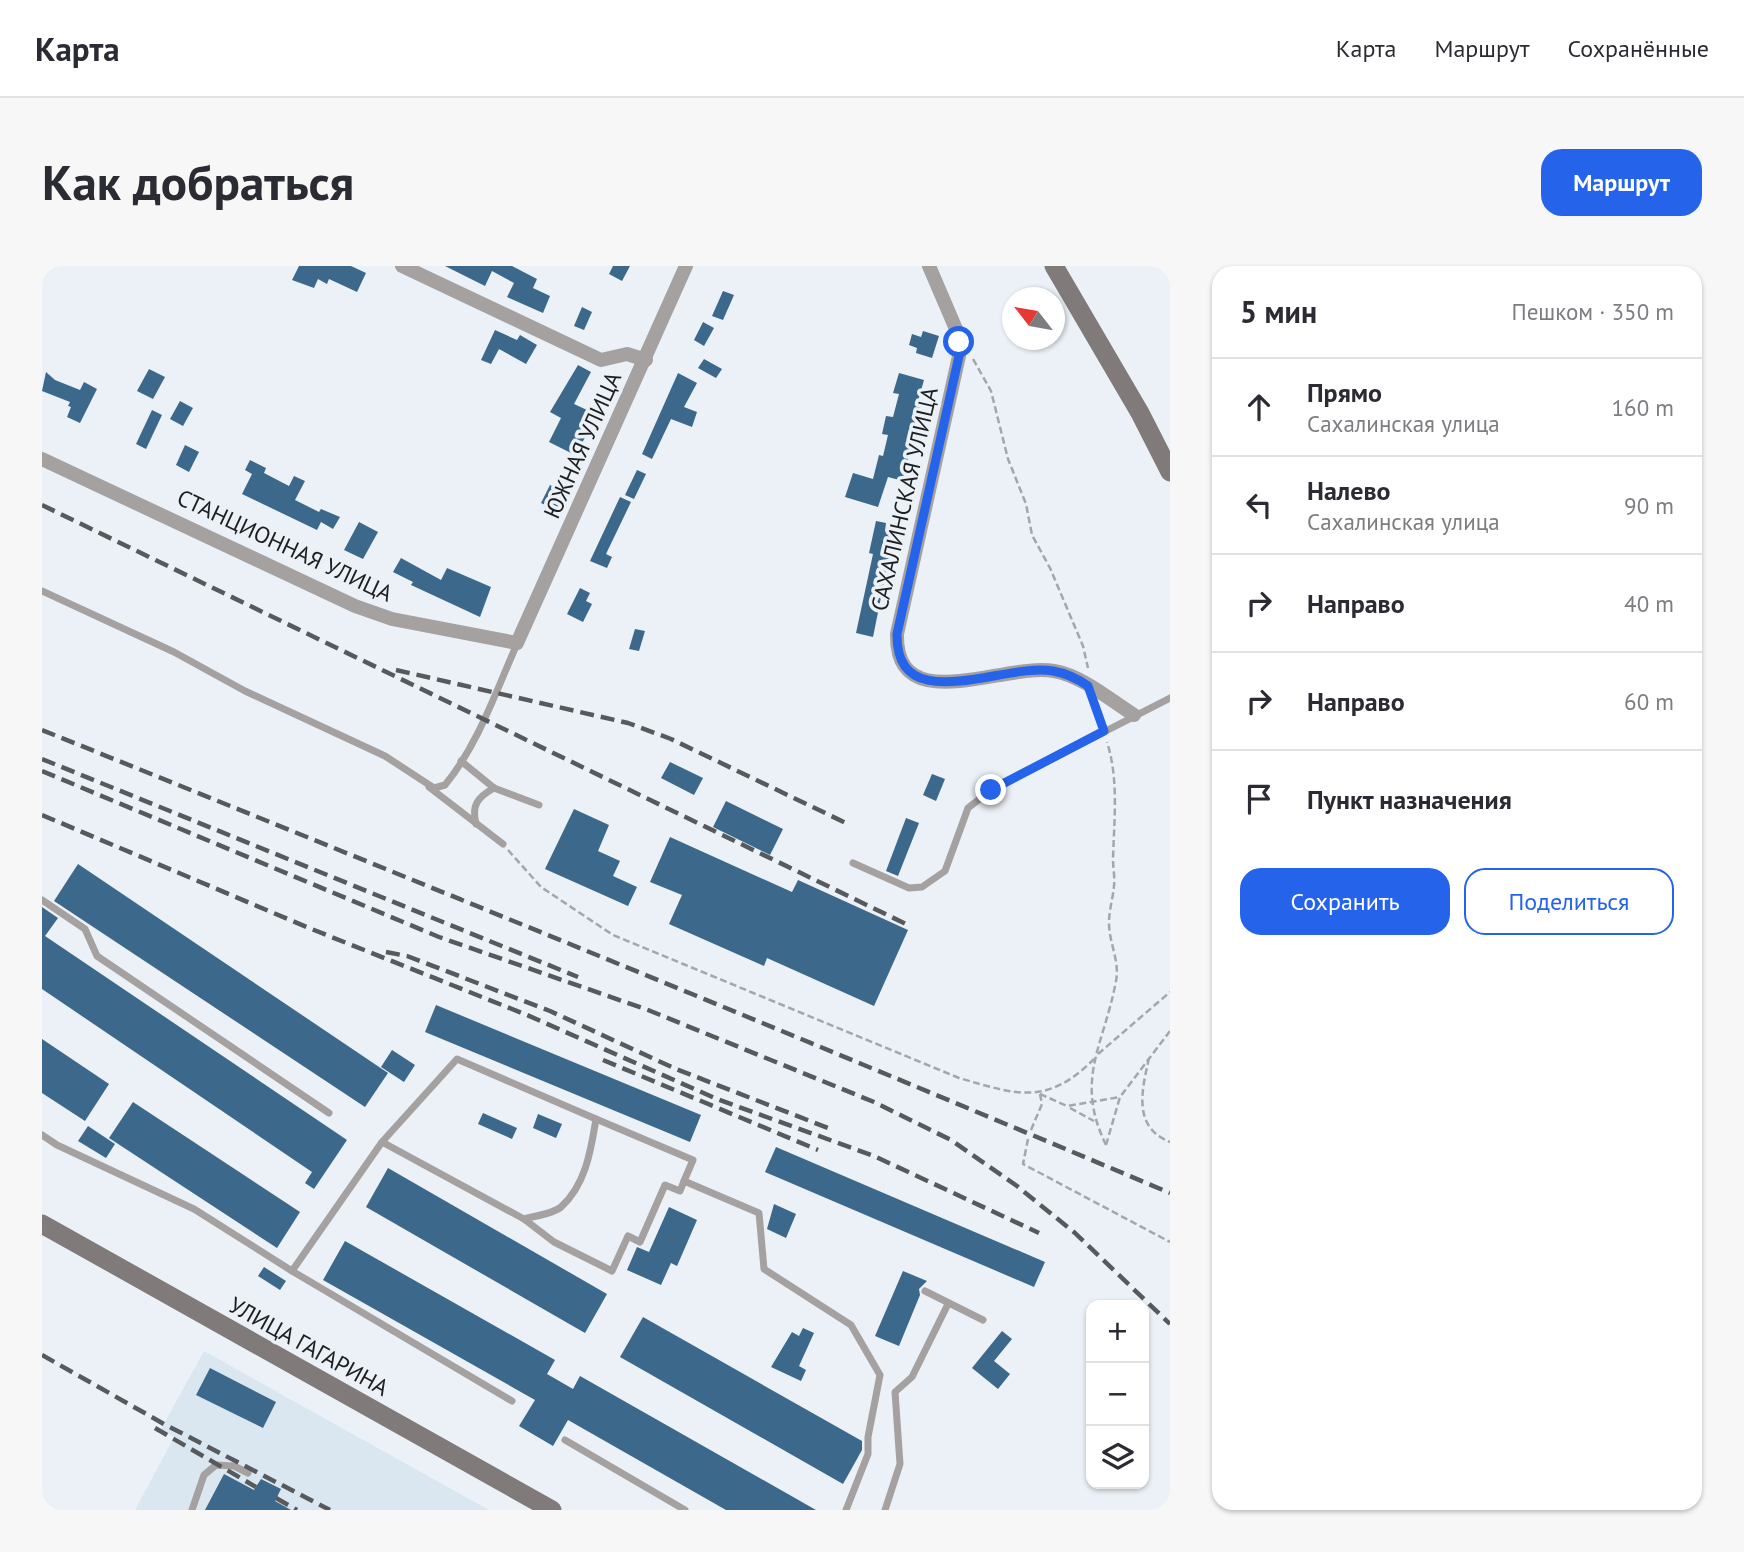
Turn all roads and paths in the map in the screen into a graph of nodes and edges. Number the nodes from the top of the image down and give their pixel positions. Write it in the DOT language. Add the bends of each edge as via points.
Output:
graph roads {
  1 [pos="402,266"];
  2 [pos="686,266"];
  3 [pos="929,266"];
  4 [pos="1054,266"];
  5 [pos="970,351"];
  6 [pos="646,360"];
  7 [pos="42,460"];
  8 [pos="1170,472"];
  9 [pos="42,592"];
  10 [pos="517,643"];
  11 [pos="1088,686"];
  12 [pos="1170,698"];
  13 [pos="1134,715"];
  14 [pos="1104,731"];
  15 [pos="461,761"];
  16 [pos="423,783"];
  17 [pos="494,788"];
  18 [pos="538,805"];
  19 [pos="476,825"];
  20 [pos="503,844"];
  21 [pos="853,863"];
  22 [pos="42,900"];
  23 [pos="1170,992"];
  24 [pos="1170,1031"];
  25 [pos="1150,1055"];
  26 [pos="1096,1056"];
  27 [pos="1040,1094"];
  28 [pos="1120,1097"];
  29 [pos="1091,1104"];
  30 [pos="1067,1106"];
  31 [pos="329,1113"];
  32 [pos="596,1119"];
  33 [pos="1094,1121"];
  34 [pos="1031,1130"];
  35 [pos="42,1135"];
  36 [pos="1028,1139"];
  37 [pos="382,1142"];
  38 [pos="1170,1142"];
  39 [pos="684,1181"];
  40 [pos="524,1219"];
  41 [pos="42,1224"];
  42 [pos="1170,1242"];
  43 [pos="292,1271"];
  44 [pos="925,1292"];
  45 [pos="948,1304"];
  46 [pos="983,1320"];
  47 [pos="512,1401"];
  48 [pos="565,1440"];
  49 [pos="248,1473"];
  50 [pos="192,1510"];
  51 [pos="552,1510"];
  52 [pos="685,1510"];
  53 [pos="846,1510"];
  54 [pos="885,1510"];
  1 -- 6 [label="street" via="601,360 628,354"];
  2 -- 6 [label="street, ЮЖНАЯ УЛИЦА"];
  3 -- 11 [label="street, САХАЛИНСКАЯ УЛИЦА" via="956,329 959,356 897,634 900,664 908,673 932,682 1040,670"];
  4 -- 8 [label="street"];
  5 -- 11 [label="path" via="991,391 1032,535 1083,646"];
  6 -- 10 [label="street, ЮЖНАЯ УЛИЦА"];
  7 -- 10 [label="street, СТАНЦИОННАЯ УЛИЦА" via="355,606 392,619"];
  9 -- 16 [label="lane" via="385,756"];
  10 -- 15 [label="lane"];
  11 -- 13 [label="street, САХАЛИНСКАЯ УЛИЦА"];
  11 -- 14 [label="path"];
  12 -- 13 [label="lane"];
  13 -- 14 [label="lane"];
  14 -- 21 [label="lane" via="991,790 968,808 945,871 922,887 909,888"];
  14 -- 26 [label="path" via="1117,821 1109,921 1117,962 1112,1010"];
  15 -- 16 [label="lane" via="445,785 434,788"];
  15 -- 17 [label="lane"];
  16 -- 19 [label="lane"];
  17 -- 18 [label="lane"];
  17 -- 19 [label="lane" via="475,802"];
  19 -- 20 [label="lane"];
  20 -- 27 [label="path" via="541,887 613,935 959,1078"];
  22 -- 31 [label="lane" via="85,929 97,956"];
  23 -- 26 [label="path"];
  24 -- 25 [label="path"];
  25 -- 28 [label="path"];
  25 -- 38 [label="path" via="1142,1114 1147,1126"];
  26 -- 27 [label="path" via="1069,1081"];
  26 -- 29 [label="path"];
  27 -- 30 [label="path"];
  27 -- 34 [label="path" via="1042,1104"];
  28 -- 29 [label="path"];
  28 -- 33 [label="path" via="1105,1146"];
  29 -- 30 [label="path"];
  29 -- 33 [label="path"];
  30 -- 33 [label="path"];
  32 -- 37 [label="lane" via="457,1059"];
  32 -- 39 [label="lane" via="693,1160"];
  32 -- 40 [label="lane" via="582,1177 560,1208"];
  35 -- 43 [label="lane" via="194,1209"];
  36 -- 42 [label="path" via="1023,1164"];
  37 -- 40 [label="lane"];
  37 -- 43 [label="lane"];
  39 -- 40 [label="lane" via="680,1191 665,1185 640,1242 628,1236 612,1271 554,1242"];
  39 -- 53 [label="lane" via="759,1213 764,1269 851,1325 880,1375 868,1454"];
  41 -- 51 [label="street, УЛИЦА ГАГАРИНА"];
  43 -- 47 [label="lane"];
  44 -- 45 [label="lane"];
  45 -- 46 [label="lane"];
  45 -- 54 [label="lane" via="912,1377 895,1392 900,1464"];
  48 -- 52 [label="lane"];
  49 -- 50 [label="lane" via="216,1465 204,1475"];
}
